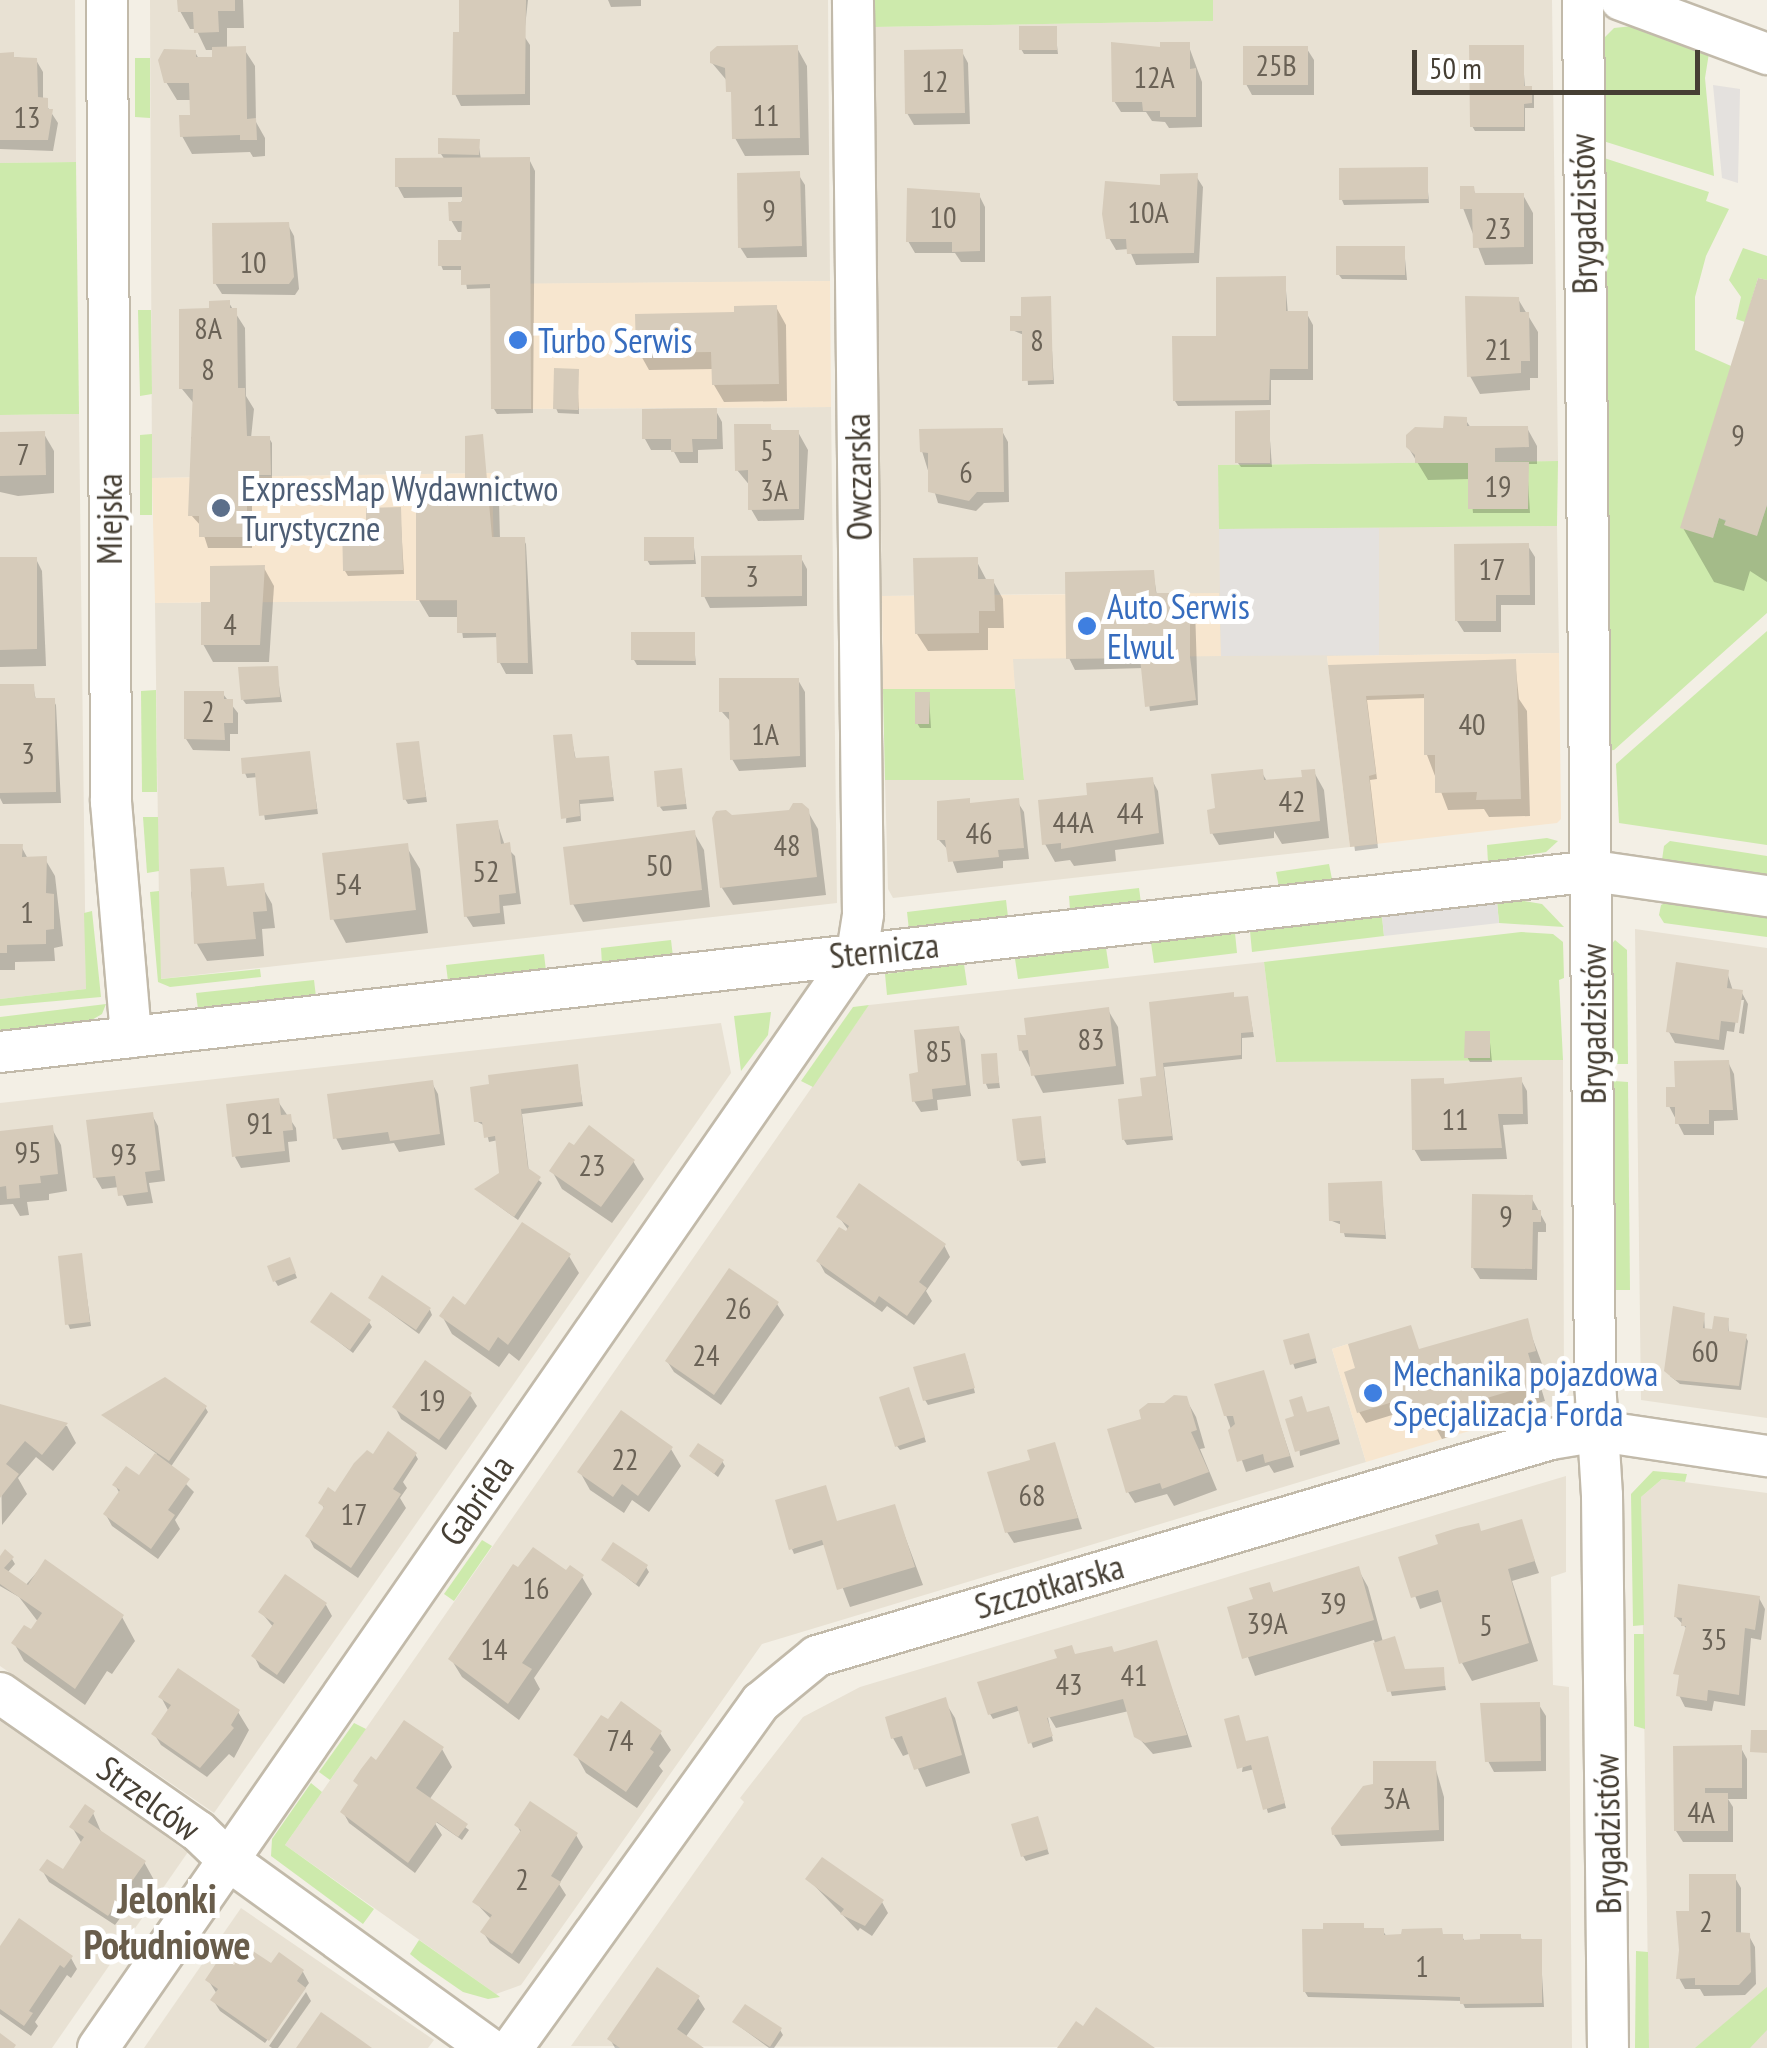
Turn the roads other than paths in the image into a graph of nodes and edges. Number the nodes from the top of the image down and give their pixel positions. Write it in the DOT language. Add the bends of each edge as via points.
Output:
graph roads {
  1 [pos="106,0"];
  2 [pos="853,0"];
  3 [pos="1582,0"];
  4 [pos="1621,0"];
  5 [pos="1767,54"];
  6 [pos="1594,871"];
  7 [pos="1767,896"];
  8 [pos="856,953"];
  9 [pos="131,1037"];
  10 [pos="0,1052"];
  11 [pos="1598,1431"];
  12 [pos="1767,1456"];
  13 [pos="0,1694"];
  14 [pos="228,1860"];
  15 [pos="98,2048"];
  16 [pos="490,2048"];
  17 [pos="512,2048"];
  18 [pos="1608,2048"];
  1 -- 9 [label="street, Miejska" via="111,802"];
  2 -- 8 [label="street, Owczarska" via="862,895"];
  3 -- 6 [label="street, Brygadzistów"];
  4 -- 5 [label="street"];
  6 -- 7 [label="street, Sternicza"];
  6 -- 8 [label="street, Sternicza"];
  6 -- 11 [label="street, Brygadzistów"];
  8 -- 9 [label="street, Sternicza"];
  8 -- 14 [label="street, Gabriela"];
  9 -- 10 [label="street, Sternicza"];
  11 -- 12 [label="street, Szczotkarska"];
  11 -- 17 [label="street, Szczotkarska" via="1433,1472 817,1656 760,1702"];
  11 -- 18 [label="street, Brygadzistów"];
  13 -- 14 [label="street, Strzelców"];
  14 -- 15 [label="street, Gabriela"];
  14 -- 16 [label="street, Strzelców"];
}
